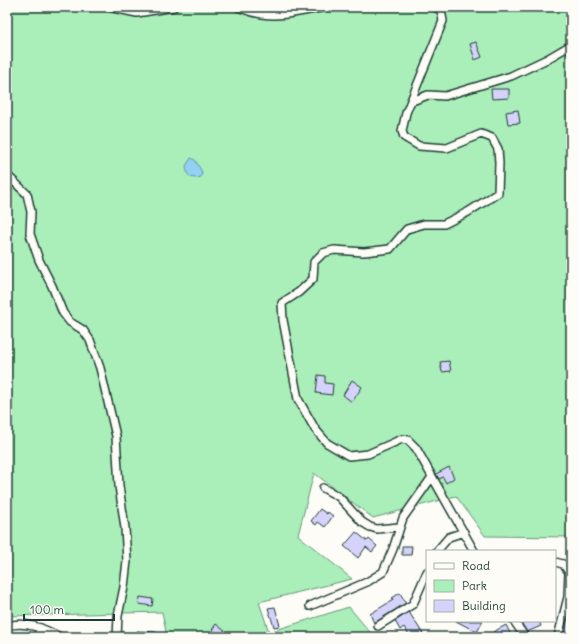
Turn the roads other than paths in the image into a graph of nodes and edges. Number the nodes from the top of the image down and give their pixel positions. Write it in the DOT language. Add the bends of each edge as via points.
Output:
graph roads {
  1 [pos="108,7"];
  2 [pos="174,7"];
  3 [pos="238,7"];
  4 [pos="327,7"];
  5 [pos="434,7"];
  6 [pos="149,9"];
  7 [pos="571,45"];
  8 [pos="412,101"];
  9 [pos="7,175"];
  10 [pos="432,477"];
  11 [pos="323,488"];
  12 [pos="399,527"];
  13 [pos="464,532"];
  14 [pos="438,550"];
  15 [pos="473,550"];
  16 [pos="556,562"];
  17 [pos="426,574"];
  18 [pos="310,606"];
  19 [pos="515,622"];
  20 [pos="7,626"];
  21 [pos="378,626"];
  22 [pos="41,628"];
  23 [pos="37,637"];
  24 [pos="60,637"];
  25 [pos="117,637"];
  26 [pos="525,637"];
  27 [pos="558,637"];
  1 -- 6 [label="street" via="137,13"];
  2 -- 6 [label="street"];
  3 -- 4 [label="street" via="265,15 284,15"];
  5 -- 8 [label="street" via="441,10 443,21"];
  7 -- 8 [label="street" via="511,76 445,96 428,96"];
  8 -- 10 [label="street" via="402,131 404,137 419,146 447,148 481,134 492,138 498,149 498,193 444,224 424,224 407,228 390,249 364,252 334,250 323,253 314,262 312,279 299,292 282,303 298,399 319,434 327,443 349,456 368,454 402,439 408,440 416,448"];
  9 -- 25 [label="street" via="27,194 31,212 30,234 39,260 63,313 70,322 83,330 90,340 100,368 116,436 125,528 127,561"];
  10 -- 12 [label="street"];
  10 -- 13 [label="street"];
  11 -- 12 [label="street" via="339,497 370,528"];
  12 -- 18 [label="street" via="383,572 367,582"];
  13 -- 14 [label="street" via="449,537"];
  13 -- 15 [label="street"];
  16 -- 27 [label="street" via="563,564 569,572 568,598"];
  17 -- 21 [label="street" via="412,604"];
  19 -- 26 [label="street"];
  20 -- 22 [label="street" via="16,623"];
  22 -- 23 [label="street"];
  22 -- 24 [label="street"];
}
